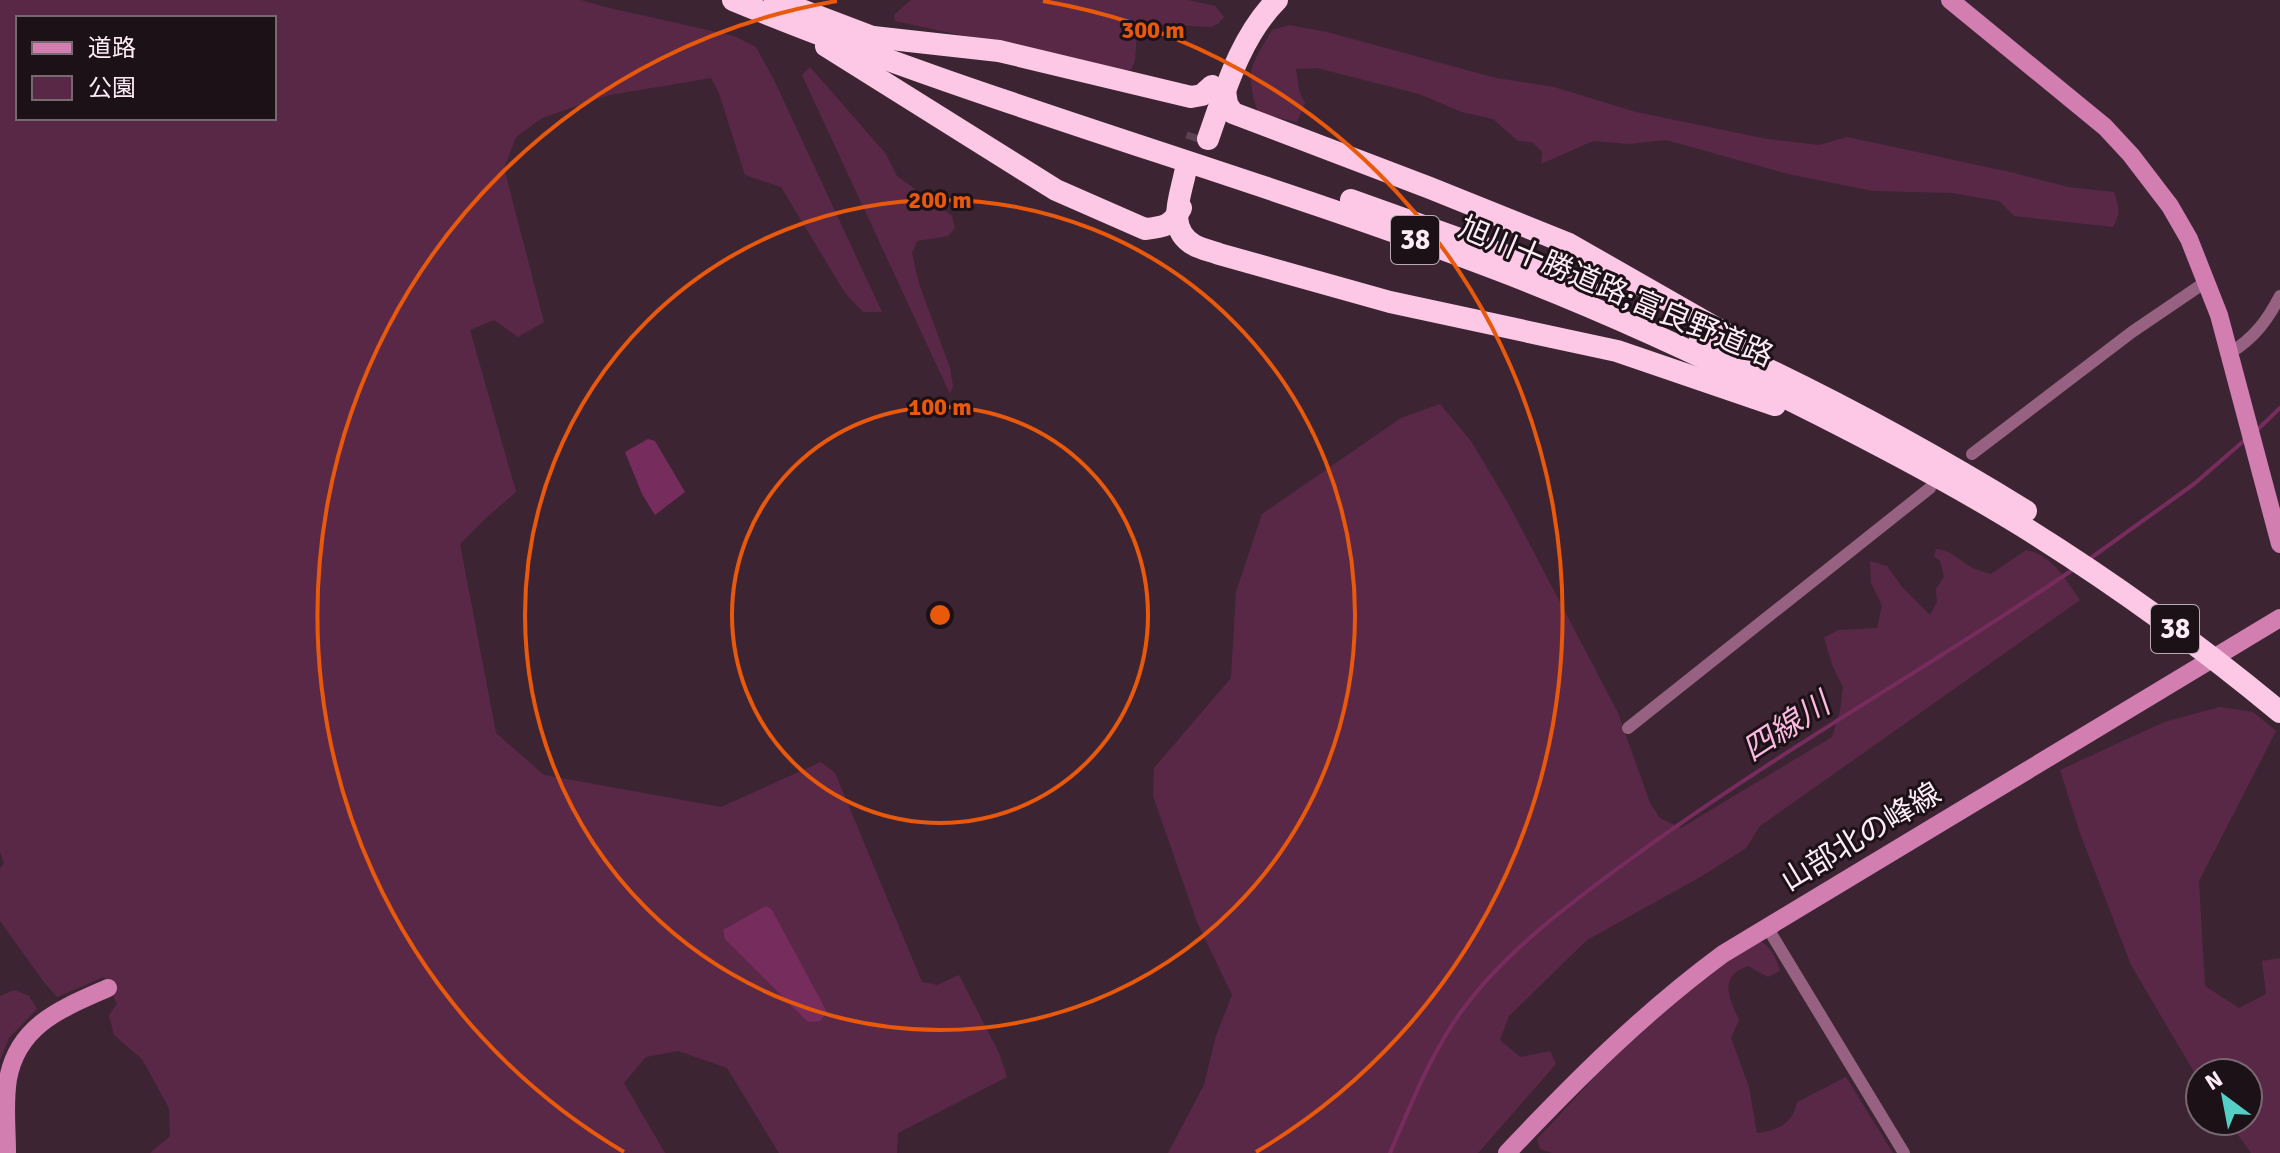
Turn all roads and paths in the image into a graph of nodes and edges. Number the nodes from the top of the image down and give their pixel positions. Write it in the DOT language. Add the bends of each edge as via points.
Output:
graph roads {
  1 [pos="733,0"];
  2 [pos="775,0"];
  3 [pos="1262,0"];
  4 [pos="1277,0"];
  5 [pos="1950,0"];
  6 [pos="791,24"];
  7 [pos="873,37"];
  8 [pos="1219,88"];
  9 [pos="1203,137"];
  10 [pos="1192,174"];
  11 [pos="1175,220"];
  12 [pos="2207,281"];
  13 [pos="2280,296"];
  14 [pos="2230,353"];
  15 [pos="1853,422"];
  16 [pos="1972,454"];
  17 [pos="1930,488"];
  18 [pos="2280,544"];
  19 [pos="2070,549"];
  20 [pos="2280,618"];
  21 [pos="2280,695"];
  22 [pos="2280,712"];
  23 [pos="1628,728"];
  24 [pos="1767,927"];
  25 [pos="108,988"];
  26 [pos="7,1153"];
  27 [pos="1507,1153"];
  28 [pos="1904,1153"];
  1 -- 6 [label="highway, 旭川十勝道路;富良野道路 / 38"];
  2 -- 7 [label="highway, 旭川十勝道路;富良野道路 / 38"];
  3 -- 8 [label="highway" via="1230,49"];
  4 -- 8 [label="highway"];
  5 -- 12 [label="main road" via="2105,127 2131,155 2170,206"];
  6 -- 11 [label="highway, 38" via="1056,190 1145,229"];
  6 -- 15 [label="highway, 旭川十勝道路;富良野道路 / 38" via="1495,269"];
  7 -- 8 [label="highway" via="999,51 1191,97"];
  7 -- 15 [label="highway, 旭川十勝道路;富良野道路 / 38" via="1502,254 1724,349"];
  8 -- 9 [label="highway"];
  8 -- 15 [label="highway" via="1233,113 1569,244 1719,328"];
  10 -- 11 [label="highway"];
  11 -- 15 [label="highway, 38" via="1192,244 1219,254 1390,302 1617,351"];
  12 -- 14 [label="main road"];
  12 -- 16 [label="street"];
  13 -- 14 [label="street" via="2260,329"];
  14 -- 18 [label="main road"];
  15 -- 19 [label="highway, 旭川十勝道路;富良野道路 / 38" via="1947,463 2025,510"];
  17 -- 23 [label="street"];
  19 -- 21 [label="highway, 旭川十勝道路;富良野道路 / 38" via="2182,620"];
  19 -- 22 [label="highway, 旭川十勝道路;富良野道路 / 38"];
  20 -- 24 [label="main road, 山部北の峰線"];
  24 -- 27 [label="main road, 山部北の峰線" via="1678,987 1579,1076"];
  24 -- 28 [label="street"];
  25 -- 26 [label="main road" via="53,1014 22,1042 8,1079"];
}
